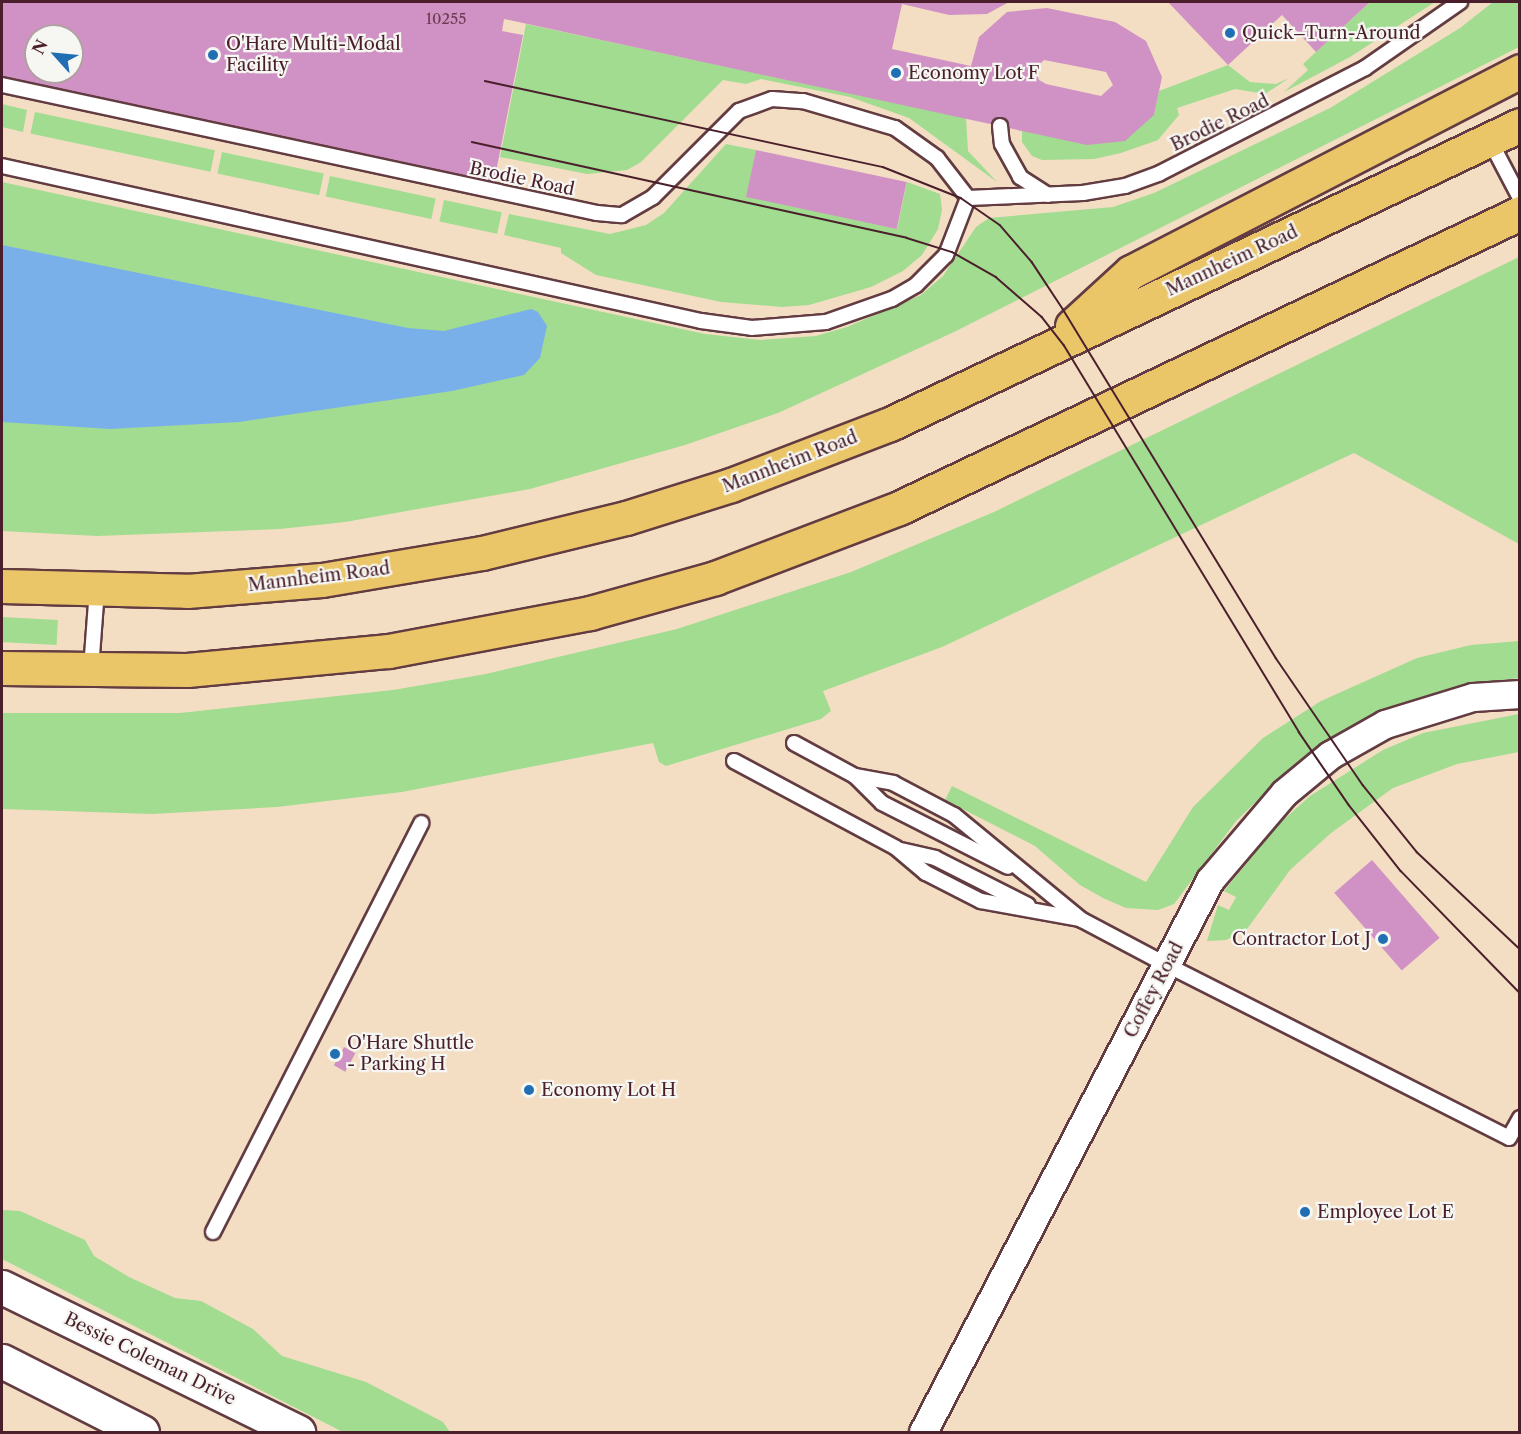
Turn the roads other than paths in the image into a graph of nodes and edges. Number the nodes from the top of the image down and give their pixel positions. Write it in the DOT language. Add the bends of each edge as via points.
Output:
graph roads {
  1 [pos="1460,2"];
  2 [pos="1520,71"];
  3 [pos="2,85"];
  4 [pos="1520,125"];
  5 [pos="1000,126"];
  6 [pos="1489,139"];
  7 [pos="2,166"];
  8 [pos="1048,195"];
  9 [pos="969,198"];
  10 [pos="1520,198"];
  11 [pos="1520,213"];
  12 [pos="1043,351"];
  13 [pos="2,586"];
  14 [pos="97,590"];
  15 [pos="2,668"];
  16 [pos="91,670"];
  17 [pos="1520,694"];
  18 [pos="794,743"];
  19 [pos="734,761"];
  20 [pos="855,776"];
  21 [pos="421,823"];
  22 [pos="1034,881"];
  23 [pos="1082,920"];
  24 [pos="1167,965"];
  25 [pos="1520,1118"];
  26 [pos="213,1232"];
  27 [pos="2,1287"];
  28 [pos="2,1361"];
  29 [pos="142,1432"];
  30 [pos="298,1432"];
  31 [pos="923,1432"];
  1 -- 8 [label="lane, Brodie Road" via="1365,68 1160,173 1125,186"];
  2 -- 12 [label="main road" via="1131,272"];
  3 -- 9 [label="lane, Brodie Road" via="597,213 622,215 653,197 739,111 772,99 803,101 895,128 937,158"];
  4 -- 6 [label="main road, Mannheim Road"];
  5 -- 8 [label="lane" via="1006,156 1020,177"];
  6 -- 10 [label="lane"];
  6 -- 12 [label="main road, Mannheim Road"];
  7 -- 9 [label="lane" via="710,323 752,328 826,322 892,299 916,285 946,255"];
  8 -- 9 [label="lane, Brodie Road"];
  11 -- 16 [label="main road" via="898,508 715,578 590,613 389,651 187,670"];
  12 -- 14 [label="main road, Mannheim Road" via="890,424 731,485 626,518 482,553 322,580 187,591"];
  13 -- 14 [label="main road, Mannheim Road"];
  14 -- 16 [label="lane"];
  15 -- 16 [label="main road"];
  17 -- 24 [label="street, Coffey Road" via="1473,697 1385,724 1330,754 1284,794 1210,880"];
  18 -- 20 [label="lane"];
  19 -- 23 [label="lane" via="896,848 926,873 981,901"];
  20 -- 22 [label="lane" via="882,802"];
  20 -- 22 [label="lane" via="893,783 954,814"];
  21 -- 26 [label="lane"];
  22 -- 23 [label="lane"];
  23 -- 24 [label="lane"];
  24 -- 25 [label="lane" via="1509,1138"];
  24 -- 31 [label="street, Coffey Road"];
  27 -- 30 [label="street, Bessie Coleman Drive"];
  28 -- 29 [label="street"];
}
